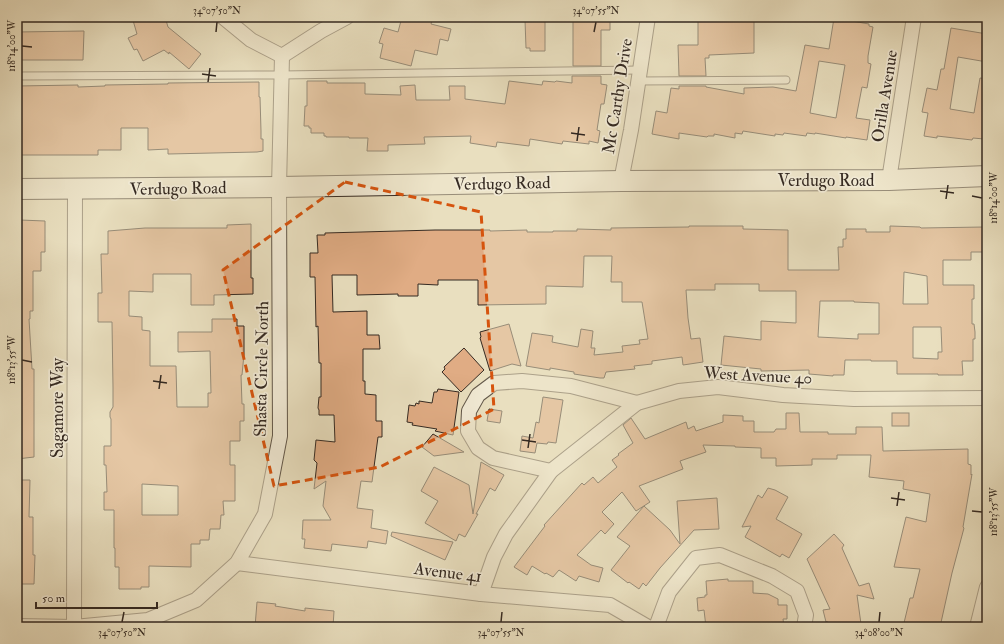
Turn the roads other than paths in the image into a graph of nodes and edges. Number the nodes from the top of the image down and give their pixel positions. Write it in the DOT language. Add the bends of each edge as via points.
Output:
graph roads {
  1 [pos="224,17"];
  2 [pos="346,17"];
  3 [pos="648,17"];
  4 [pos="914,17"];
  5 [pos="282,56"];
  6 [pos="281,74"];
  7 [pos="17,76"];
  8 [pos="639,76"];
  9 [pos="786,80"];
  10 [pos="987,176"];
  11 [pos="889,180"];
  12 [pos="621,181"];
  13 [pos="279,187"];
  14 [pos="17,189"];
  15 [pos="75,189"];
  16 [pos="987,398"];
  17 [pos="637,403"];
  18 [pos="551,471"];
  19 [pos="237,563"];
  20 [pos="987,588"];
  21 [pos="481,594"];
  22 [pos="17,626"];
  23 [pos="74,627"];
  24 [pos="648,627"];
  25 [pos="656,627"];
  26 [pos="804,627"];
  27 [pos="977,627"];
  1 -- 5 [label="street" via="250,40"];
  2 -- 5 [label="street"];
  3 -- 8 [label="street, Mc Carthy Drive"];
  4 -- 11 [label="street, Orilla Avenue"];
  5 -- 6 [label="street, Shasta Circle North"];
  6 -- 7 [label="lane"];
  6 -- 8 [label="lane"];
  6 -- 13 [label="street, Shasta Circle North"];
  8 -- 9 [label="lane"];
  8 -- 12 [label="street, Mc Carthy Drive"];
  10 -- 11 [label="main road, Verdugo Road"];
  11 -- 12 [label="main road, Verdugo Road"];
  12 -- 13 [label="main road, Verdugo Road"];
  13 -- 15 [label="main road, Verdugo Road"];
  13 -- 19 [label="street, Shasta Circle North" via="280,436 265,514"];
  14 -- 15 [label="main road, Verdugo Road"];
  15 -- 23 [label="street, Sagamore Way"];
  16 -- 17 [label="street, West Avenue 40" via="854,399 783,395 718,387 679,391"];
  17 -- 18 [label="street, West Avenue 40"];
  17 -- 18 [label="street" via="571,386 522,381 494,383 478,395 468,411 468,430 478,448 494,458"];
  18 -- 21 [label="street, West Avenue 40" via="506,534 494,556"];
  19 -- 21 [label="street, Avenue 41"];
  19 -- 23 [label="street, Shasta Circle North" via="196,600 148,620"];
  20 -- 27 [label="street"];
  21 -- 24 [label="street, Avenue 41" via="610,605"];
  22 -- 23 [label="street, Shasta Circle North"];
  25 -- 26 [label="street" via="669,592 696,558 720,555 772,576 797,591 806,615"];
}
